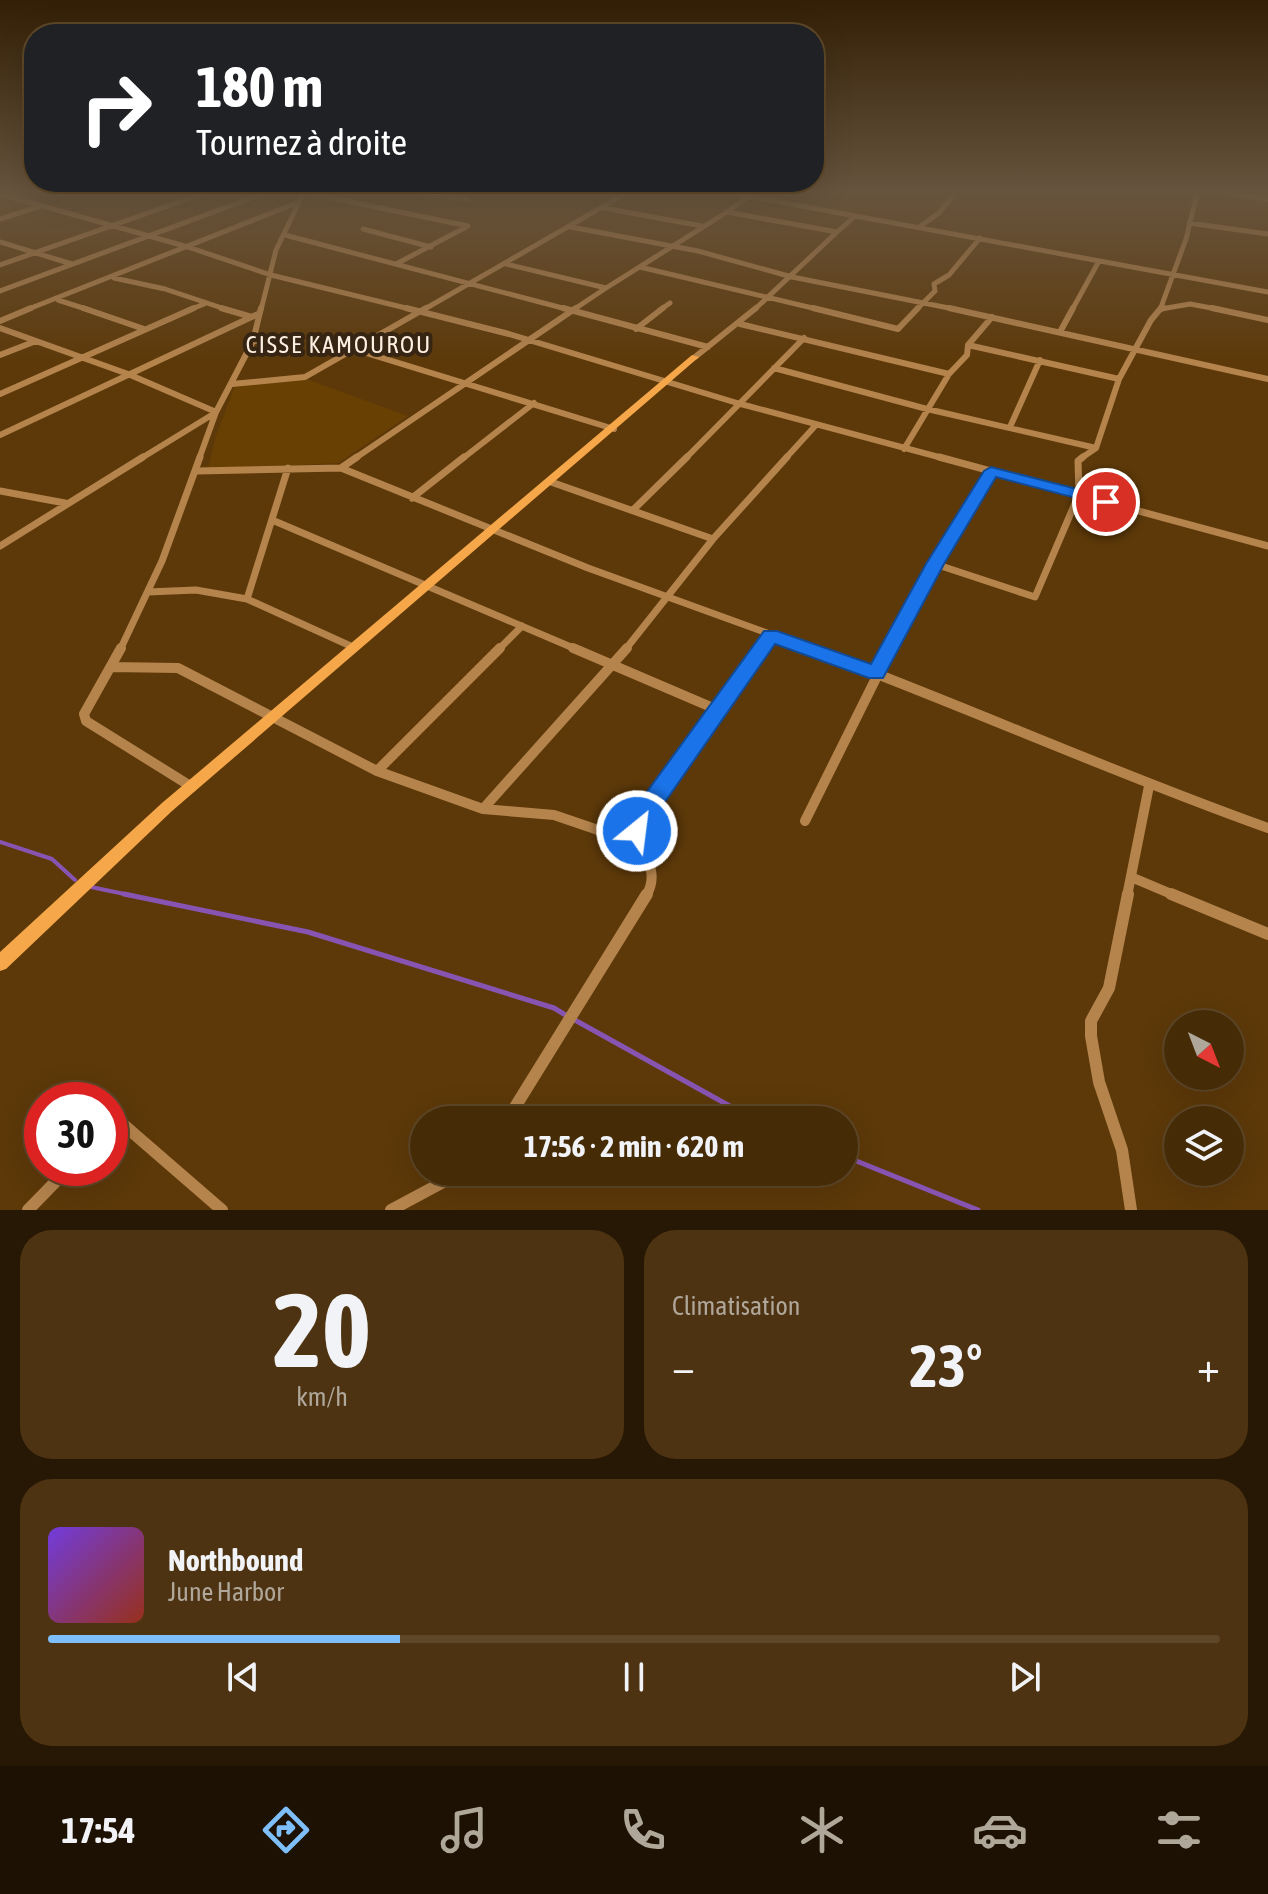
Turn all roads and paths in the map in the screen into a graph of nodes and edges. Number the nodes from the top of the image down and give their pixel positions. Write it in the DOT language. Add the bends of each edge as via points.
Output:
graph roads {
  1 [pos="30,250"];
  2 [pos="40,250"];
  3 [pos="109,250"];
  4 [pos="180,250"];
  5 [pos="198,250"];
  6 [pos="276,250"];
  7 [pos="342,250"];
  8 [pos="425,250"];
  9 [pos="530,250"];
  10 [pos="663,250"];
  11 [pos="688,250"];
  12 [pos="819,250"];
  13 [pos="970,250"];
  14 [pos="1045,250"];
  15 [pos="1181,250"];
  16 [pos="36,252"];
  17 [pos="1099,261"];
  18 [pos="73,264"];
  19 [pos="506,264"];
  20 [pos="0,265"];
  21 [pos="395,265"];
  22 [pos="640,267"];
  23 [pos="271,275"];
  24 [pos="1173,275"];
  25 [pos="792,277"];
  26 [pos="113,278"];
  27 [pos="467,285"];
  28 [pos="606,288"];
  29 [pos="0,291"];
  30 [pos="1268,292"];
  31 [pos="767,298"];
  32 [pos="57,299"];
  33 [pos="670,303"];
  34 [pos="921,303"];
  35 [pos="204,304"];
  36 [pos="1161,309"];
  37 [pos="421,311"];
  38 [pos="569,312"];
  39 [pos="255,316"];
  40 [pos="992,317"];
  41 [pos="1268,320"];
  42 [pos="0,321"];
  43 [pos="740,324"];
  44 [pos="0,328"];
  45 [pos="144,329"];
  46 [pos="636,329"];
  47 [pos="1060,332"];
  48 [pos="804,338"];
  49 [pos="300,339"];
  50 [pos="529,340"];
  51 [pos="36,341"];
  52 [pos="253,341"];
  53 [pos="968,345"];
  54 [pos="708,347"];
  55 [pos="1136,348"];
  56 [pos="353,349"];
  57 [pos="0,355"];
  58 [pos="81,357"];
  59 [pos="695,357"];
  60 [pos="1040,360"];
  61 [pos="774,368"];
  62 [pos="128,374"];
  63 [pos="949,374"];
  64 [pos="1119,379"];
  65 [pos="1268,379"];
  66 [pos="667,381"];
  67 [pos="463,383"];
  68 [pos="232,384"];
  69 [pos="0,394"];
  70 [pos="534,403"];
  71 [pos="737,403"];
  72 [pos="927,409"];
  73 [pos="216,412"];
  74 [pos="816,425"];
  75 [pos="1010,427"];
  76 [pos="614,429"];
  77 [pos="0,435"];
  78 [pos="1096,448"];
  79 [pos="904,449"];
  80 [pos="288,468"];
  81 [pos="341,468"];
  82 [pos="197,471"];
  83 [pos="991,471"];
  84 [pos="551,482"];
  85 [pos="0,491"];
  86 [pos="1079,494"];
  87 [pos="412,498"];
  88 [pos="65,503"];
  89 [pos="633,510"];
  90 [pos="272,520"];
  91 [pos="495,530"];
  92 [pos="713,539"];
  93 [pos="0,546"];
  94 [pos="1268,546"];
  95 [pos="935,564"];
  96 [pos="430,585"];
  97 [pos="148,592"];
  98 [pos="665,596"];
  99 [pos="247,599"];
  100 [pos="522,626"];
  101 [pos="771,636"];
  102 [pos="356,649"];
  103 [pos="614,665"];
  104 [pos="112,667"];
  105 [pos="876,673"];
  106 [pos="718,710"];
  107 [pos="273,719"];
  108 [pos="377,771"];
  109 [pos="1149,786"];
  110 [pos="192,787"];
  111 [pos="483,809"];
  112 [pos="805,821"];
  113 [pos="1268,828"];
  114 [pos="642,845"];
  115 [pos="1131,877"];
  116 [pos="1268,934"];
  117 [pos="0,963"];
  118 [pos="516,1106"];
  119 [pos="128,1129"];
  120 [pos="51,1186"];
  121 [pos="436,1186"];
  122 [pos="28,1210"];
  123 [pos="222,1210"];
  124 [pos="391,1210"];
  125 [pos="1131,1210"];
  1 -- 16 [label="street"];
  2 -- 16 [label="street"];
  3 -- 18 [label="street"];
  4 -- 26 [label="street"];
  5 -- 23 [label="street"];
  6 -- 23 [label="street"];
  7 -- 21 [label="street"];
  8 -- 21 [label="street"];
  9 -- 19 [label="street"];
  10 -- 22 [label="street"];
  11 -- 25 [label="street"];
  12 -- 25 [label="street"];
  13 -- 34 [label="street"];
  14 -- 17 [label="street"];
  15 -- 24 [label="street"];
  16 -- 18 [label="street"];
  16 -- 20 [label="street"];
  17 -- 24 [label="street"];
  17 -- 47 [label="street"];
  18 -- 29 [label="street"];
  19 -- 27 [label="street"];
  19 -- 28 [label="street"];
  21 -- 27 [label="street"];
  22 -- 28 [label="street"];
  22 -- 31 [label="street"];
  23 -- 37 [label="street"];
  23 -- 39 [label="street"];
  24 -- 30 [label="street"];
  24 -- 36 [label="street"];
  25 -- 31 [label="street"];
  25 -- 34 [label="street"];
  26 -- 32 [label="street"];
  26 -- 35 [label="street"];
  27 -- 37 [label="street"];
  27 -- 38 [label="street"];
  28 -- 38 [label="street"];
  31 -- 34 [label="street" via="898,329"];
  31 -- 43 [label="street"];
  32 -- 42 [label="street"];
  32 -- 45 [label="street"];
  33 -- 46 [label="street"];
  34 -- 40 [label="street"];
  35 -- 39 [label="street"];
  35 -- 45 [label="street"];
  36 -- 41 [label="street" via="1190,304"];
  36 -- 55 [label="street"];
  37 -- 50 [label="street"];
  37 -- 56 [label="street"];
  38 -- 46 [label="street"];
  38 -- 50 [label="street"];
  39 -- 52 [label="street"];
  39 -- 62 [label="street"];
  40 -- 47 [label="street"];
  40 -- 53 [label="street"];
  43 -- 48 [label="street"];
  43 -- 54 [label="street"];
  44 -- 51 [label="street"];
  45 -- 58 [label="street"];
  46 -- 54 [label="street"];
  47 -- 55 [label="street"];
  48 -- 61 [label="street"];
  48 -- 63 [label="street"];
  49 -- 52 [label="street"];
  50 -- 66 [label="street"];
  50 -- 67 [label="street"];
  51 -- 57 [label="street"];
  51 -- 58 [label="street"];
  52 -- 68 [label="street"];
  53 -- 60 [label="street"];
  53 -- 63 [label="street" via="967,355"];
  54 -- 59 [label="street"];
  55 -- 64 [label="street"];
  55 -- 65 [label="street"];
  56 -- 67 [label="street"];
  56 -- 68 [label="street" via="305,377"];
  58 -- 62 [label="street"];
  58 -- 69 [label="street"];
  59 -- 66 [label="street"];
  60 -- 64 [label="street"];
  60 -- 75 [label="street"];
  61 -- 71 [label="street"];
  61 -- 72 [label="street"];
  62 -- 73 [label="street"];
  62 -- 77 [label="street"];
  63 -- 72 [label="street"];
  64 -- 78 [label="street"];
  66 -- 71 [label="street"];
  66 -- 76 [label="street"];
  67 -- 70 [label="street"];
  67 -- 81 [label="street"];
  68 -- 73 [label="street"];
  70 -- 76 [label="street"];
  70 -- 87 [label="street"];
  71 -- 74 [label="street"];
  71 -- 89 [label="street"];
  72 -- 75 [label="street"];
  72 -- 79 [label="street"];
  73 -- 82 [label="street"];
  73 -- 88 [label="street"];
  74 -- 79 [label="street"];
  74 -- 92 [label="street"];
  75 -- 78 [label="street"];
  76 -- 84 [label="street"];
  78 -- 86 [label="street" via="1078,461"];
  79 -- 83 [label="street"];
  80 -- 81 [label="street"];
  80 -- 82 [label="street"];
  80 -- 90 [label="street"];
  81 -- 87 [label="street"];
  82 -- 97 [label="street"];
  83 -- 86 [label="street"];
  83 -- 95 [label="street"];
  84 -- 89 [label="street"];
  84 -- 91 [label="street"];
  85 -- 88 [label="street"];
  86 -- 94 [label="street"];
  86 -- 95 [label="street" via="1035,597"];
  87 -- 91 [label="street"];
  88 -- 93 [label="street"];
  89 -- 92 [label="street"];
  90 -- 96 [label="street"];
  90 -- 99 [label="street"];
  91 -- 96 [label="street"];
  91 -- 98 [label="street"];
  92 -- 98 [label="street"];
  95 -- 105 [label="street"];
  96 -- 100 [label="street"];
  96 -- 102 [label="street"];
  97 -- 99 [label="street" via="196,590"];
  97 -- 104 [label="street"];
  98 -- 101 [label="street"];
  98 -- 103 [label="street"];
  99 -- 102 [label="street"];
  100 -- 103 [label="street"];
  100 -- 108 [label="street"];
  101 -- 105 [label="street"];
  101 -- 106 [label="street"];
  102 -- 107 [label="street"];
  103 -- 106 [label="street"];
  103 -- 111 [label="street"];
  104 -- 107 [label="street" via="178,668"];
  104 -- 110 [label="street" via="86,707 86,721"];
  105 -- 109 [label="street"];
  105 -- 112 [label="street"];
  106 -- 114 [label="street" via="638,822"];
  107 -- 108 [label="street"];
  107 -- 110 [label="street"];
  108 -- 111 [label="street"];
  109 -- 113 [label="street"];
  109 -- 115 [label="street"];
  110 -- 117 [label="street"];
  111 -- 114 [label="street" via="554,815"];
  114 -- 118 [label="street" via="653,884"];
  115 -- 116 [label="street"];
  115 -- 125 [label="street" via="1109,988 1091,1021 1099,1082 1122,1150"];
  119 -- 123 [label="street"];
  120 -- 122 [label="street"];
  121 -- 124 [label="street"];
}
